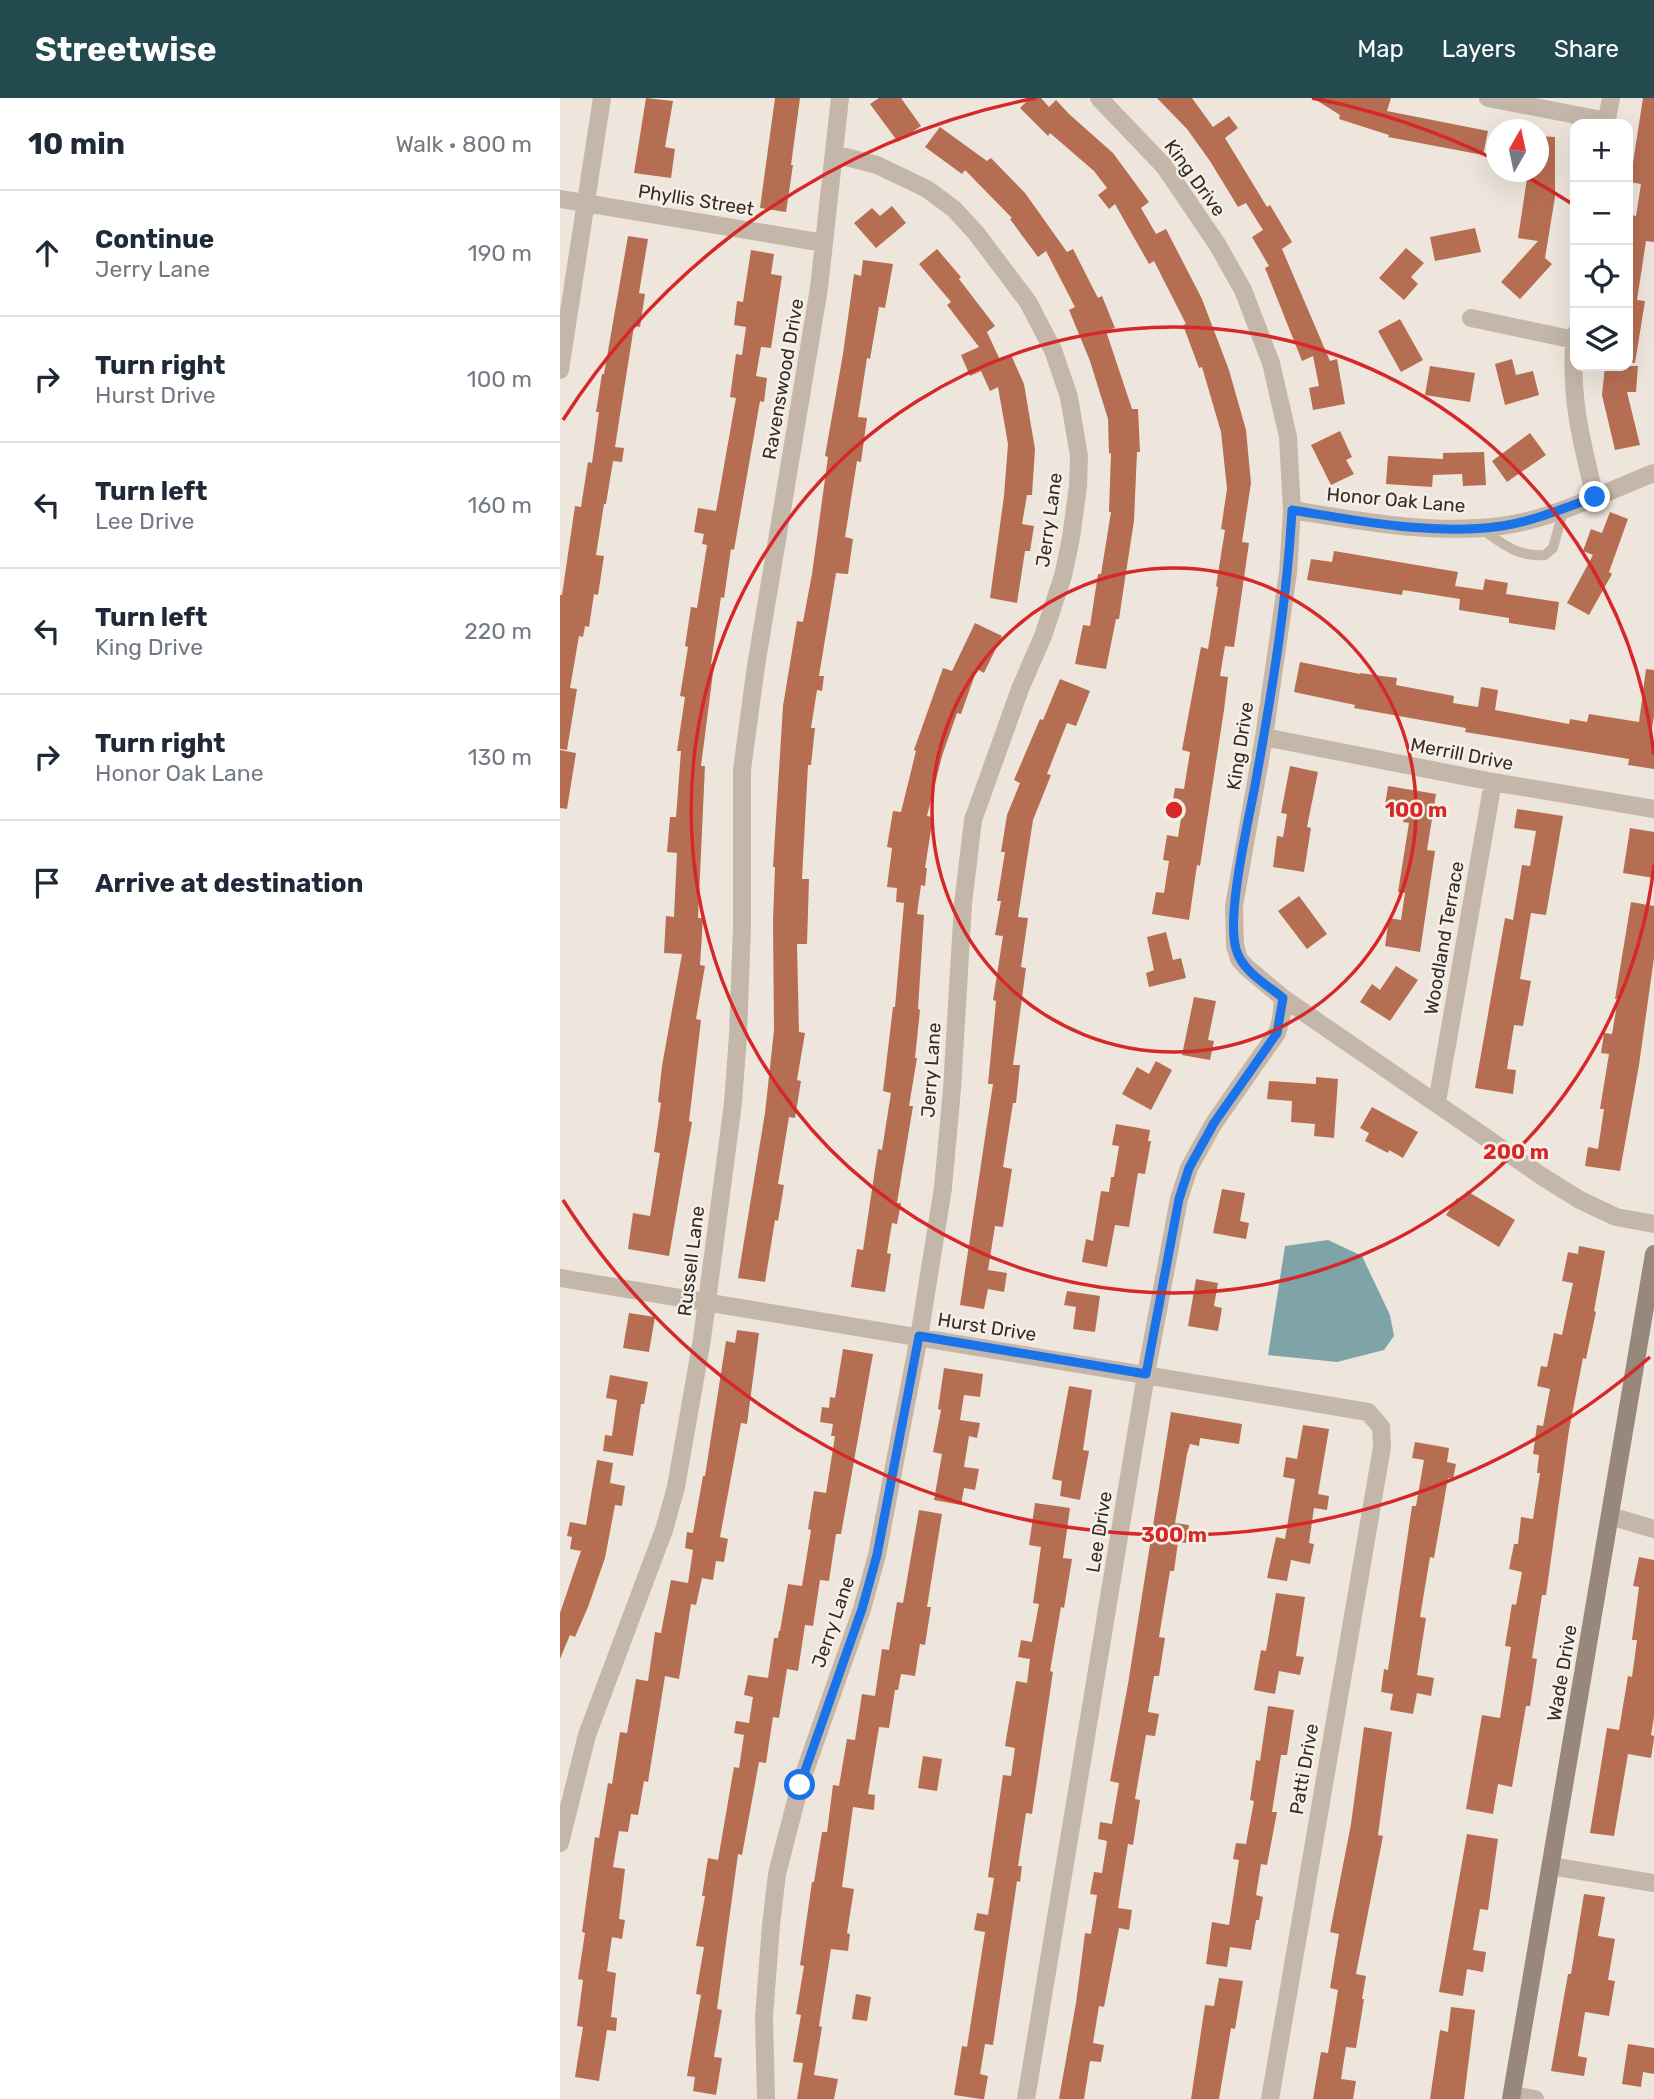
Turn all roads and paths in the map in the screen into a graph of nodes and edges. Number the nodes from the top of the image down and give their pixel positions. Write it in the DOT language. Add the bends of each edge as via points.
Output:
graph roads {
  1 [pos="602,98"];
  2 [pos="840,98"];
  3 [pos="1099,98"];
  4 [pos="1488,98"];
  5 [pos="1611,98"];
  6 [pos="1592,119"];
  7 [pos="1608,119"];
  8 [pos="834,154"];
  9 [pos="560,199"];
  10 [pos="587,203"];
  11 [pos="824,243"];
  12 [pos="1471,318"];
  13 [pos="1570,339"];
  14 [pos="560,370"];
  15 [pos="1573,371"];
  16 [pos="1654,473"];
  17 [pos="1595,497"];
  18 [pos="1564,508"];
  19 [pos="1292,510"];
  20 [pos="1479,528"];
  21 [pos="756,666"];
  22 [pos="1264,737"];
  23 [pos="1493,782"];
  24 [pos="1654,808"];
  25 [pos="1283,998"];
  26 [pos="1437,1102"];
  27 [pos="1654,1224"];
  28 [pos="1654,1254"];
  29 [pos="560,1278"];
  30 [pos="1651,1289"];
  31 [pos="707,1301"];
  32 [pos="919,1336"];
  33 [pos="1146,1374"];
  34 [pos="1382,1447"];
  35 [pos="1610,1516"];
  36 [pos="1654,1529"];
  37 [pos="560,1843"];
  38 [pos="1551,1866"];
  39 [pos="1654,1884"];
  40 [pos="1512,2097"];
  41 [pos="766,2099"];
  42 [pos="1026,2099"];
  43 [pos="1270,2099"];
  44 [pos="1535,2099"];
  1 -- 10 [label="street"];
  2 -- 8 [label="street, Ravenswood Drive"];
  3 -- 19 [label="street, King Drive" via="1164,166 1243,290 1271,363 1288,437"];
  4 -- 6 [label="street"];
  5 -- 7 [label="street"];
  8 -- 11 [label="street, Ravenswood Drive"];
  8 -- 32 [label="street, Jerry Lane" via="877,165 927,189 976,233 1028,303 1053,350 1069,397 1079,456 1063,576 970,832 943,1188"];
  9 -- 10 [label="street, Phyllis Street"];
  10 -- 11 [label="street, Phyllis Street"];
  10 -- 14 [label="street"];
  11 -- 21 [label="street, Ravenswood Drive"];
  12 -- 13 [label="street"];
  15 -- 17 [label="street" via="1576,418"];
  16 -- 17 [label="street, Honor Oak Lane"];
  17 -- 18 [label="street, Honor Oak Lane"];
  18 -- 20 [label="street, Honor Oak Lane" via="1503,526"];
  18 -- 20 [label="lane" via="1553,548 1545,555 1517,552"];
  19 -- 20 [label="street, Honor Oak Lane" via="1375,523"];
  19 -- 22 [label="street, King Drive" via="1288,573"];
  21 -- 31 [label="street, Russell Lane" via="742,770 733,1103"];
  22 -- 23 [label="street, Merrill Drive"];
  22 -- 25 [label="street, King Drive" via="1234,906 1235,945 1245,967"];
  23 -- 24 [label="street, Merrill Drive"];
  23 -- 26 [label="street, Woodland Terrace"];
  25 -- 26 [label="street, King Drive"];
  25 -- 33 [label="street, Lee Drive" via="1277,1033 1214,1123 1189,1168"];
  26 -- 27 [label="street, King Drive" via="1580,1200 1616,1217"];
  28 -- 30 [label="street, Wade Drive"];
  29 -- 31 [label="street, Hurst Drive"];
  30 -- 35 [label="street, Wade Drive"];
  31 -- 32 [label="street, Hurst Drive"];
  31 -- 37 [label="street, Russell Lane" via="676,1488 587,1735"];
  32 -- 33 [label="street, Hurst Drive"];
  32 -- 41 [label="street, Jerry Lane" via="877,1555 800,1785 777,1874 764,2017"];
  33 -- 34 [label="street, Hurst Drive" via="1368,1412 1381,1427"];
  33 -- 42 [label="street, Lee Drive"];
  34 -- 43 [label="street, Patti Drive"];
  35 -- 36 [label="street"];
  35 -- 38 [label="street, Wade Drive"];
  38 -- 39 [label="street"];
  38 -- 40 [label="street, Wade Drive"];
  40 -- 44 [label="street"];
}
